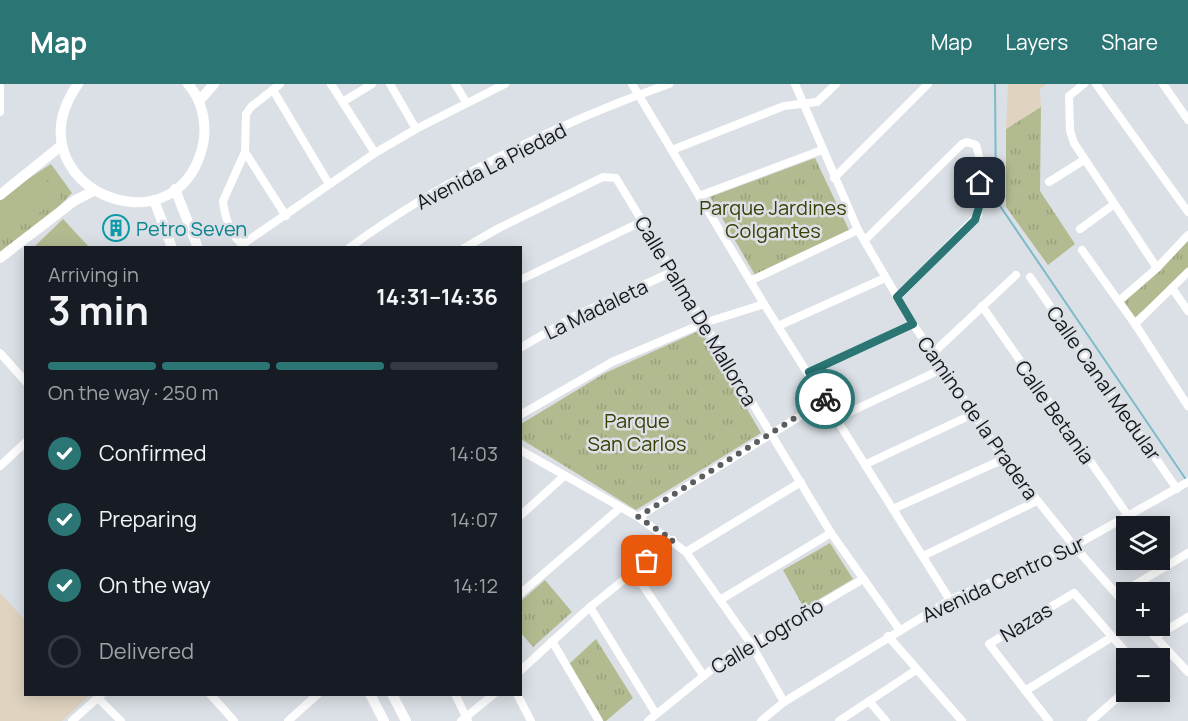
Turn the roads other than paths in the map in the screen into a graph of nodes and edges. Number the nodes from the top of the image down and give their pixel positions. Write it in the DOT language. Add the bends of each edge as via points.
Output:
graph roads {
  1 [pos="78,84"];
  2 [pos="188,84"];
  3 [pos="214,84"];
  4 [pos="331,84"];
  5 [pos="372,84"];
  6 [pos="390,84"];
  7 [pos="455,84"];
  8 [pos="505,84"];
  9 [pos="632,84"];
  10 [pos="669,84"];
  11 [pos="795,84"];
  12 [pos="836,84"];
  13 [pos="928,84"];
  14 [pos="1084,84"];
  15 [pos="1096,84"];
  16 [pos="1163,84"];
  17 [pos="0,87"];
  18 [pos="277,87"];
  19 [pos="639,94"];
  20 [pos="199,101"];
  21 [pos="344,101"];
  22 [pos="466,102"];
  23 [pos="803,104"];
  24 [pos="0,107"];
  25 [pos="1188,120"];
  26 [pos="416,129"];
  27 [pos="62,145"];
  28 [pos="672,150"];
  29 [pos="822,150"];
  30 [pos="245,152"];
  31 [pos="375,153"];
  32 [pos="1083,160"];
  33 [pos="834,178"];
  34 [pos="1049,182"];
  35 [pos="329,184"];
  36 [pos="175,189"];
  37 [pos="93,191"];
  38 [pos="0,195"];
  39 [pos="699,196"];
  40 [pos="154,200"];
  41 [pos="1113,205"];
  42 [pos="1188,212"];
  43 [pos="286,216"];
  44 [pos="641,222"];
  45 [pos="1080,229"];
  46 [pos="858,230"];
  47 [pos="1188,235"];
  48 [pos="865,240"];
  49 [pos="171,246"];
  50 [pos="197,246"];
  51 [pos="352,246"];
  52 [pos="468,246"];
  53 [pos="1082,250"];
  54 [pos="0,258"];
  55 [pos="1157,268"];
  56 [pos="672,272"];
  57 [pos="1188,272"];
  58 [pos="1016,275"];
  59 [pos="1030,277"];
  60 [pos="885,278"];
  61 [pos="522,279"];
  62 [pos="750,280"];
  63 [pos="1172,288"];
  64 [pos="897,297"];
  65 [pos="1119,301"];
  66 [pos="764,304"];
  67 [pos="982,306"];
  68 [pos="1188,310"];
  69 [pos="704,323"];
  70 [pos="913,324"];
  71 [pos="1135,324"];
  72 [pos="778,326"];
  73 [pos="522,347"];
  74 [pos="932,354"];
  75 [pos="1,356"];
  76 [pos="942,369"];
  77 [pos="809,372"];
  78 [pos="24,380"];
  79 [pos="826,400"];
  80 [pos="1188,406"];
  81 [pos="522,414"];
  82 [pos="971,415"];
  83 [pos="837,418"];
  84 [pos="770,433"];
  85 [pos="24,443"];
  86 [pos="522,451"];
  87 [pos="1004,459"];
  88 [pos="866,464"];
  89 [pos="0,466"];
  90 [pos="563,477"];
  91 [pos="801,482"];
  92 [pos="1183,486"];
  93 [pos="1037,501"];
  94 [pos="620,508"];
  95 [pos="893,509"];
  96 [pos="522,514"];
  97 [pos="1128,516"];
  98 [pos="1132,516"];
  99 [pos="638,517"];
  100 [pos="1116,525"];
  101 [pos="831,533"];
  102 [pos="673,540"];
  103 [pos="1074,546"];
  104 [pos="686,552"];
  105 [pos="1188,554"];
  106 [pos="923,556"];
  107 [pos="634,572"];
  108 [pos="862,579"];
  109 [pos="1140,582"];
  110 [pos="522,592"];
  111 [pos="1116,593"];
  112 [pos="720,600"];
  113 [pos="950,600"];
  114 [pos="590,607"];
  115 [pos="1188,617"];
  116 [pos="899,629"];
  117 [pos="888,636"];
  118 [pos="1112,637"];
  119 [pos="1155,637"];
  120 [pos="552,641"];
  121 [pos="751,644"];
  122 [pos="1122,648"];
  123 [pos="522,669"];
  124 [pos="916,670"];
  125 [pos="1188,672"];
  126 [pos="702,675"];
  127 [pos="1025,691"];
  128 [pos="100,696"];
  129 [pos="212,696"];
  130 [pos="316,696"];
  131 [pos="371,696"];
  132 [pos="393,696"];
  133 [pos="455,696"];
  134 [pos="492,696"];
  135 [pos="518,696"];
  136 [pos="1116,699"];
  137 [pos="869,701"];
  138 [pos="784,702"];
  139 [pos="656,714"];
  140 [pos="465,720"];
  141 [pos="72,721"];
  142 [pos="121,721"];
  143 [pos="234,721"];
  144 [pos="288,721"];
  145 [pos="384,721"];
  146 [pos="405,721"];
  147 [pos="531,721"];
  148 [pos="599,721"];
  149 [pos="648,721"];
  150 [pos="761,721"];
  151 [pos="839,721"];
  152 [pos="886,721"];
  153 [pos="962,721"];
  154 [pos="1049,721"];
  155 [pos="1091,721"];
  1 -- 27 [label="main road" via="64,111"];
  2 -- 20 [label="main road"];
  3 -- 20 [label="main road"];
  4 -- 21 [label="street"];
  5 -- 21 [label="street"];
  6 -- 26 [label="street"];
  7 -- 22 [label="street"];
  8 -- 22 [label="street"];
  9 -- 19 [label="street"];
  10 -- 19 [label="street, Avenida La Piedad"];
  11 -- 23 [label="street, Camino de la Pradera"];
  12 -- 23 [label="street" via="817,102"];
  13 -- 33 [label="street"];
  14 -- 32 [label="street" via="1071,93 1069,100 1072,138"];
  15 -- 42 [label="street"];
  16 -- 25 [label="street"];
  17 -- 24 [label="street"];
  18 -- 30 [label="street" via="246,114"];
  18 -- 35 [label="street"];
  19 -- 28 [label="street"];
  19 -- 51 [label="street, Avenida La Piedad" via="447,184"];
  20 -- 36 [label="main road" via="205,120 200,159"];
  21 -- 31 [label="street"];
  22 -- 26 [label="street"];
  23 -- 28 [label="street" via="784,106"];
  23 -- 29 [label="street, Camino de la Pradera"];
  26 -- 31 [label="street"];
  27 -- 37 [label="main road" via="73,171"];
  27 -- 38 [label="main road"];
  28 -- 39 [label="street"];
  29 -- 33 [label="street, Camino de la Pradera"];
  29 -- 39 [label="street"];
  30 -- 43 [label="street"];
  30 -- 43 [label="street" via="223,201 236,239 243,244"];
  31 -- 35 [label="street"];
  32 -- 34 [label="street"];
  32 -- 41 [label="street"];
  33 -- 46 [label="street, Camino de la Pradera"];
  35 -- 43 [label="street"];
  36 -- 40 [label="main road"];
  36 -- 50 [label="main road"];
  37 -- 40 [label="main road" via="116,201"];
  37 -- 54 [label="main road"];
  39 -- 62 [label="street"];
  40 -- 49 [label="main road"];
  41 -- 45 [label="street"];
  41 -- 55 [label="street"];
  44 -- 52 [label="street, Calle Palma De Mallorca" via="621,183 603,177"];
  44 -- 56 [label="street, Calle Palma De Mallorca"];
  44 -- 61 [label="street"];
  46 -- 48 [label="street, Camino de la Pradera"];
  46 -- 62 [label="street"];
  47 -- 55 [label="street"];
  48 -- 60 [label="street, Camino de la Pradera"];
  48 -- 64 [label="street" via="962,144 972,142 980,160 975,220"];
  53 -- 65 [label="street"];
  55 -- 65 [label="street"];
  56 -- 69 [label="street, Calle Palma De Mallorca"];
  56 -- 73 [label="street, La Madaleta" via="575,316"];
  57 -- 63 [label="street"];
  58 -- 67 [label="street"];
  59 -- 92 [label="street, Calle Canal Medular"];
  60 -- 64 [label="street, Camino de la Pradera"];
  60 -- 72 [label="street"];
  62 -- 66 [label="street"];
  63 -- 68 [label="street"];
  63 -- 71 [label="street"];
  64 -- 70 [label="street, Camino de la Pradera"];
  65 -- 71 [label="street"];
  66 -- 69 [label="street"];
  66 -- 72 [label="street"];
  67 -- 74 [label="street"];
  67 -- 97 [label="street, Calle Betania"];
  69 -- 81 [label="street" via="612,362"];
  69 -- 84 [label="street, Calle Palma De Mallorca"];
  70 -- 74 [label="street, Camino de la Pradera"];
  70 -- 77 [label="street"];
  71 -- 80 [label="street"];
  72 -- 77 [label="street"];
  74 -- 76 [label="street, Camino de la Pradera"];
  75 -- 78 [label="street"];
  76 -- 82 [label="street, Camino de la Pradera"];
  76 -- 83 [label="street"];
  77 -- 79 [label="street"];
  79 -- 83 [label="street"];
  79 -- 84 [label="street"];
  82 -- 87 [label="street, Camino de la Pradera"];
  82 -- 88 [label="street"];
  83 -- 88 [label="street"];
  84 -- 91 [label="street, Calle Palma De Mallorca"];
  84 -- 99 [label="street"];
  85 -- 89 [label="street"];
  86 -- 90 [label="street"];
  87 -- 93 [label="street, Camino de la Pradera"];
  87 -- 95 [label="street"];
  88 -- 95 [label="street"];
  90 -- 94 [label="street"];
  90 -- 96 [label="street"];
  91 -- 101 [label="street, Calle Palma De Mallorca"];
  91 -- 104 [label="street"];
  92 -- 98 [label="street, Avenida Centro Sur"];
  93 -- 103 [label="street, Camino de la Pradera"];
  93 -- 106 [label="street"];
  94 -- 99 [label="street"];
  94 -- 110 [label="street"];
  95 -- 106 [label="street"];
  99 -- 102 [label="street"];
  100 -- 103 [label="street, Avenida Centro Sur"];
  101 -- 108 [label="street, Calle Palma De Mallorca"];
  101 -- 112 [label="street"];
  102 -- 104 [label="street"];
  102 -- 107 [label="street"];
  103 -- 111 [label="street, Camino de la Pradera"];
  103 -- 113 [label="street, Avenida Centro Sur"];
  104 -- 112 [label="street"];
  105 -- 109 [label="street"];
  106 -- 113 [label="street"];
  107 -- 114 [label="street"];
  107 -- 126 [label="street"];
  108 -- 116 [label="street, Calle Palma De Mallorca"];
  108 -- 121 [label="street, Calle Logroño"];
  112 -- 121 [label="street"];
  113 -- 116 [label="street, Avenida Centro Sur"];
  114 -- 120 [label="street"];
  114 -- 139 [label="street"];
  115 -- 119 [label="street"];
  116 -- 117 [label="street, Avenida Centro Sur"];
  117 -- 124 [label="street"];
  117 -- 138 [label="street, Avenida Centro Sur"];
  118 -- 122 [label="street, Nazas"];
  118 -- 127 [label="street"];
  118 -- 127 [label="street, Nazas" via="1074,593 989,644"];
  119 -- 125 [label="street"];
  120 -- 123 [label="street"];
  120 -- 148 [label="street"];
  121 -- 126 [label="street, Calle Logroño"];
  121 -- 138 [label="street"];
  124 -- 137 [label="street"];
  124 -- 153 [label="street"];
  126 -- 139 [label="street, Calle Logroño"];
  127 -- 154 [label="street, Nazas"];
  128 -- 141 [label="street"];
  128 -- 142 [label="street"];
  129 -- 143 [label="street"];
  130 -- 144 [label="street"];
  131 -- 145 [label="main road"];
  132 -- 146 [label="main road"];
  133 -- 140 [label="street"];
  134 -- 140 [label="street"];
  135 -- 147 [label="street"];
  136 -- 155 [label="street"];
  137 -- 151 [label="street"];
  137 -- 152 [label="street"];
  138 -- 150 [label="street, Avenida Centro Sur"];
  139 -- 149 [label="street, Calle Logroño"];
}
